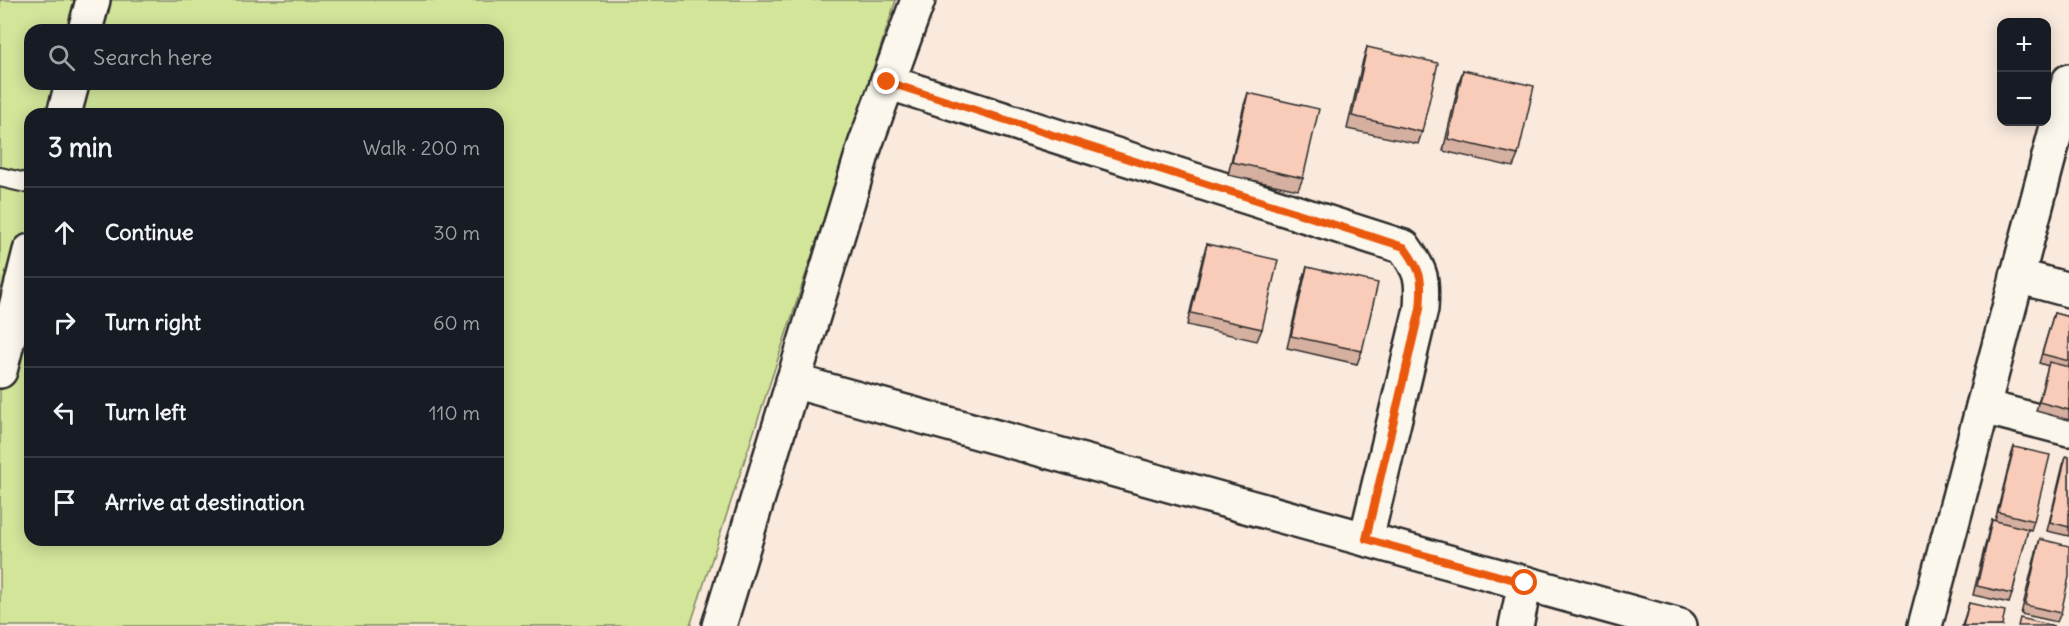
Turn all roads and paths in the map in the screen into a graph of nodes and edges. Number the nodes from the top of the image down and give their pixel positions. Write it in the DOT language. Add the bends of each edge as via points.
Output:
graph roads {
  1 [pos="93,0"];
  2 [pos="918,0"];
  3 [pos="87,24"];
  4 [pos="2069,81"];
  5 [pos="887,82"];
  6 [pos="70,90"];
  7 [pos="66,108"];
  8 [pos="0,177"];
  9 [pos="24,183"];
  10 [pos="24,275"];
  11 [pos="2017,276"];
  12 [pos="2069,290"];
  13 [pos="0,372"];
  14 [pos="794,381"];
  15 [pos="1983,407"];
  16 [pos="2069,429"];
  17 [pos="1366,539"];
  18 [pos="1525,583"];
  19 [pos="719,626"];
  20 [pos="1516,626"];
  21 [pos="1680,626"];
  22 [pos="1925,626"];
  1 -- 3 [label="street"];
  2 -- 5 [label="street"];
  4 -- 11 [label="street"];
  5 -- 14 [label="street"];
  5 -- 17 [label="street" via="1404,247 1418,267 1422,286 1420,309"];
  6 -- 7 [label="street"];
  8 -- 9 [label="lane"];
  10 -- 13 [label="street"];
  11 -- 12 [label="street"];
  11 -- 15 [label="street"];
  14 -- 17 [label="street"];
  14 -- 19 [label="street"];
  15 -- 16 [label="street"];
  15 -- 22 [label="street"];
  17 -- 18 [label="street"];
  18 -- 20 [label="street"];
  18 -- 21 [label="street"];
}
